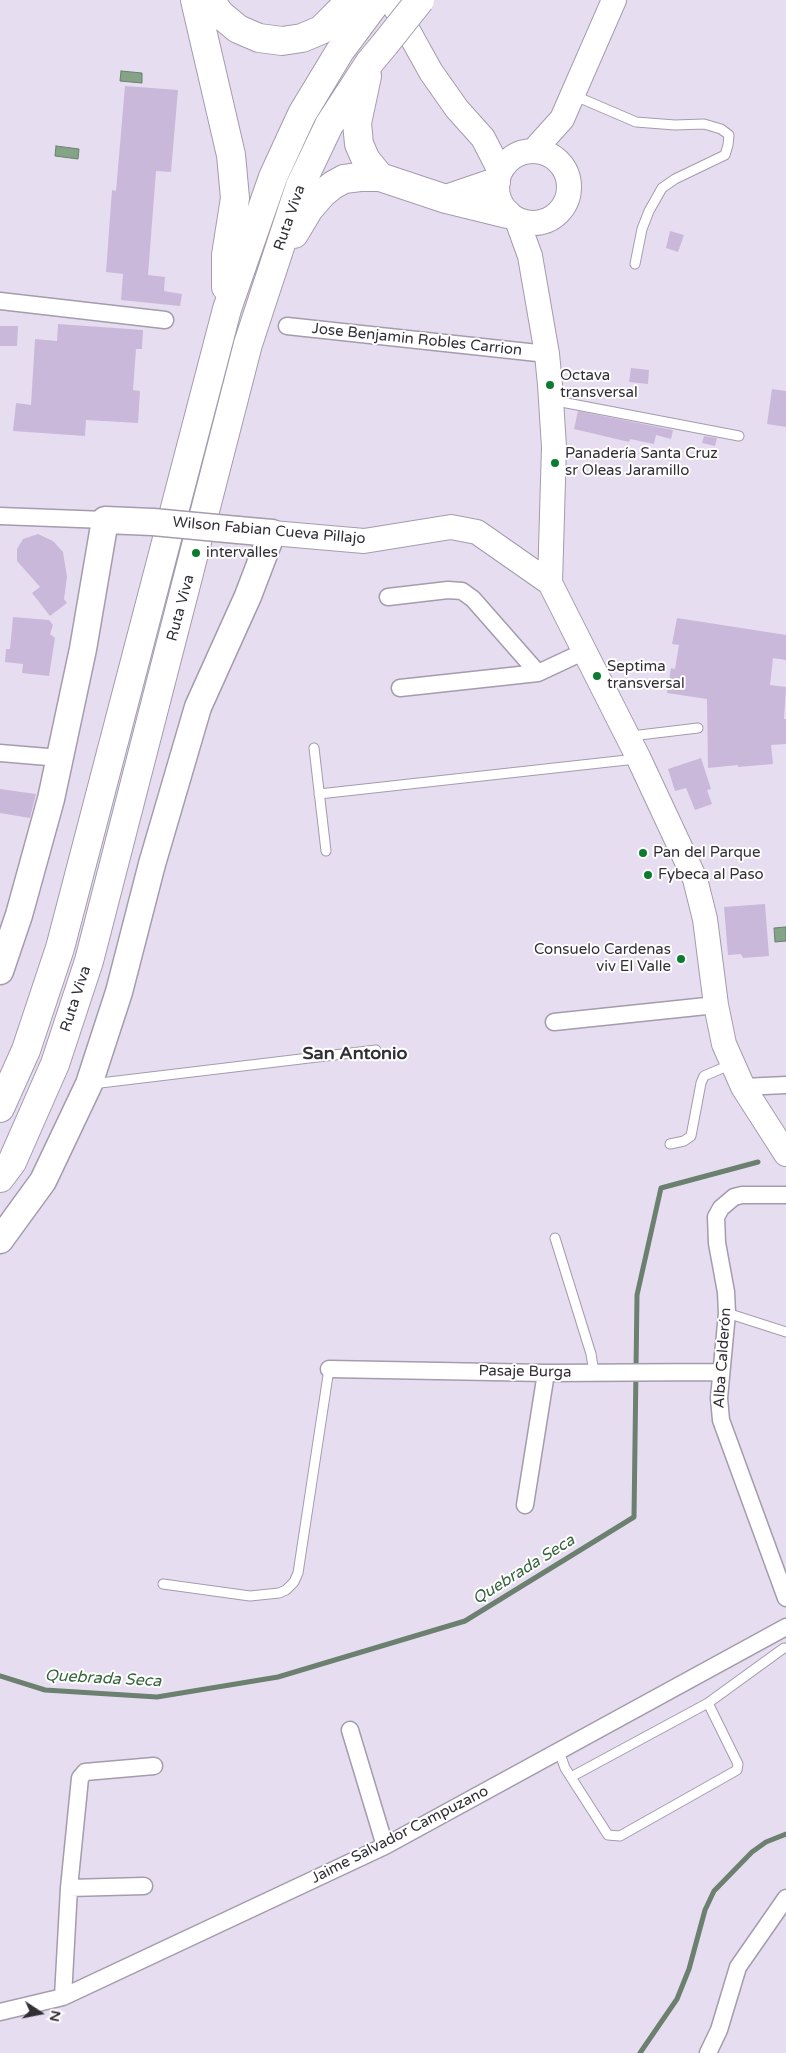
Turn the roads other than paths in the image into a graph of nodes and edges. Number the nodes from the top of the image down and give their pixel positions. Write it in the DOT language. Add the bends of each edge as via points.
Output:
graph roads {
  1 [pos="195,0"];
  2 [pos="210,0"];
  3 [pos="391,0"];
  4 [pos="420,0"];
  5 [pos="614,0"];
  6 [pos="365,5"];
  7 [pos="377,53"];
  8 [pos="573,95"];
  9 [pos="562,119"];
  10 [pos="558,160"];
  11 [pos="512,165"];
  12 [pos="380,177"];
  13 [pos="446,199"];
  14 [pos="521,219"];
  15 [pos="635,264"];
  16 [pos="273,269"];
  17 [pos="0,302"];
  18 [pos="227,309"];
  19 [pos="165,320"];
  20 [pos="287,326"];
  21 [pos="547,354"];
  22 [pos="551,400"];
  23 [pos="739,436"];
  24 [pos="0,516"];
  25 [pos="106,520"];
  26 [pos="272,533"];
  27 [pos="550,583"];
  28 [pos="388,597"];
  29 [pos="585,651"];
  30 [pos="538,673"];
  31 [pos="400,688"];
  32 [pos="698,728"];
  33 [pos="628,736"];
  34 [pos="314,748"];
  35 [pos="0,752"];
  36 [pos="60,758"];
  37 [pos="639,759"];
  38 [pos="319,794"];
  39 [pos="326,851"];
  40 [pos="0,971"];
  41 [pos="716,1005"];
  42 [pos="554,1022"];
  43 [pos="376,1050"];
  44 [pos="732,1064"];
  45 [pos="89,1084"];
  46 [pos="786,1085"];
  47 [pos="743,1087"];
  48 [pos="0,1108"];
  49 [pos="670,1144"];
  50 [pos="786,1154"];
  51 [pos="0,1178"];
  52 [pos="786,1195"];
  53 [pos="556,1238"];
  54 [pos="0,1240"];
  55 [pos="728,1313"];
  56 [pos="786,1332"];
  57 [pos="329,1369"];
  58 [pos="721,1372"];
  59 [pos="546,1373"];
  60 [pos="594,1373"];
  61 [pos="526,1505"];
  62 [pos="779,1558"];
  63 [pos="163,1584"];
  64 [pos="786,1598"];
  65 [pos="786,1627"];
  66 [pos="784,1648"];
  67 [pos="708,1703"];
  68 [pos="350,1730"];
  69 [pos="559,1751"];
  70 [pos="154,1766"];
  71 [pos="571,1777"];
  72 [pos="385,1846"];
  73 [pos="144,1886"];
  74 [pos="70,1888"];
  75 [pos="786,1898"];
  76 [pos="63,1997"];
  77 [pos="0,2012"];
  78 [pos="708,2053"];
  1 -- 18 [label="highway" via="231,155 235,198 226,256"];
  2 -- 6 [label="highway" via="220,14 238,29 260,38 282,41 302,38 321,30"];
  3 -- 11 [label="main road" via="431,72 457,109"];
  4 -- 7 [label="highway, Ruta Viva, bridge"];
  5 -- 8 [label="main road"];
  6 -- 18 [label="highway, Ruta Viva" via="302,114 273,177"];
  7 -- 12 [label="highway" via="357,123 359,144 366,160"];
  7 -- 16 [label="highway, Ruta Viva" via="328,125 300,186"];
  8 -- 9 [label="main road"];
  8 -- 15 [label="lane" via="636,122 704,124 729,135 725,155 662,188 645,220"];
  9 -- 10 [label="main road"];
  9 -- 11 [label="main road"];
  10 -- 11 [label="main road" via="547,153"];
  10 -- 14 [label="main road" via="568,178 568,198 563,207 549,220"];
  11 -- 13 [label="highway"];
  11 -- 14 [label="main road" via="497,194 500,205"];
  12 -- 13 [label="highway"];
  12 -- 16 [label="highway" via="344,179 333,184 309,210"];
  13 -- 14 [label="highway"];
  14 -- 21 [label="main road"];
  16 -- 51 [label="highway, Ruta Viva" via="248,344 89,961 55,1064 12,1162"];
  17 -- 19 [label="street"];
  18 -- 48 [label="highway, Ruta Viva" via="60,948 26,1050"];
  20 -- 21 [label="street, Jose Benjamin Robles Carrion"];
  21 -- 22 [label="main road"];
  22 -- 23 [label="lane"];
  22 -- 27 [label="main road" via="554,447"];
  24 -- 25 [label="street, Wilson Fabian Cueva Pillajo"];
  25 -- 26 [label="main road, Wilson Fabian Cueva Pillajo, bridge"];
  25 -- 36 [label="main road"];
  26 -- 27 [label="main road, Wilson Fabian Cueva Pillajo" via="364,541 451,528 477,532"];
  26 -- 45 [label="main road" via="198,708 152,864 119,992"];
  27 -- 29 [label="main road"];
  28 -- 30 [label="street" via="462,591 474,599"];
  29 -- 30 [label="street"];
  29 -- 33 [label="main road"];
  30 -- 31 [label="street"];
  32 -- 33 [label="lane"];
  33 -- 37 [label="main road"];
  34 -- 38 [label="lane"];
  35 -- 36 [label="street"];
  36 -- 40 [label="main road" via="19,916"];
  37 -- 38 [label="lane"];
  37 -- 41 [label="main road" via="695,879 705,920"];
  38 -- 39 [label="lane"];
  41 -- 42 [label="street"];
  41 -- 44 [label="main road"];
  43 -- 45 [label="lane"];
  44 -- 47 [label="main road"];
  44 -- 49 [label="lane" via="704,1076 691,1136"];
  45 -- 54 [label="main road" via="43,1181"];
  46 -- 47 [label="street"];
  47 -- 50 [label="main road"];
  52 -- 55 [label="street, Alba Calderón" via="742,1195 727,1201 716,1217"];
  53 -- 60 [label="lane"];
  55 -- 56 [label="lane"];
  55 -- 58 [label="street, Alba Calderón"];
  57 -- 59 [label="street, Pasaje Burga"];
  57 -- 63 [label="lane" via="294,1582 279,1594 250,1596"];
  58 -- 60 [label="street, Pasaje Burga"];
  58 -- 62 [label="street, Alba Calderón" via="720,1420"];
  59 -- 60 [label="street, Pasaje Burga"];
  59 -- 61 [label="street"];
  62 -- 64 [label="street, Alba Calderón"];
  65 -- 69 [label="street, Jaime Salvador Campuzano"];
  66 -- 67 [label="lane"];
  67 -- 71 [label="lane"];
  67 -- 71 [label="lane" via="738,1764 737,1770 620,1836 608,1834"];
  68 -- 72 [label="street"];
  69 -- 71 [label="lane"];
  69 -- 72 [label="street, Jaime Salvador Campuzano"];
  70 -- 74 [label="street" via="81,1774"];
  72 -- 76 [label="street, Jaime Salvador Campuzano"];
  73 -- 74 [label="street"];
  74 -- 76 [label="street"];
  75 -- 78 [label="street" via="738,1968 719,2030"];
  76 -- 77 [label="street, Jaime Salvador Campuzano"];
}
